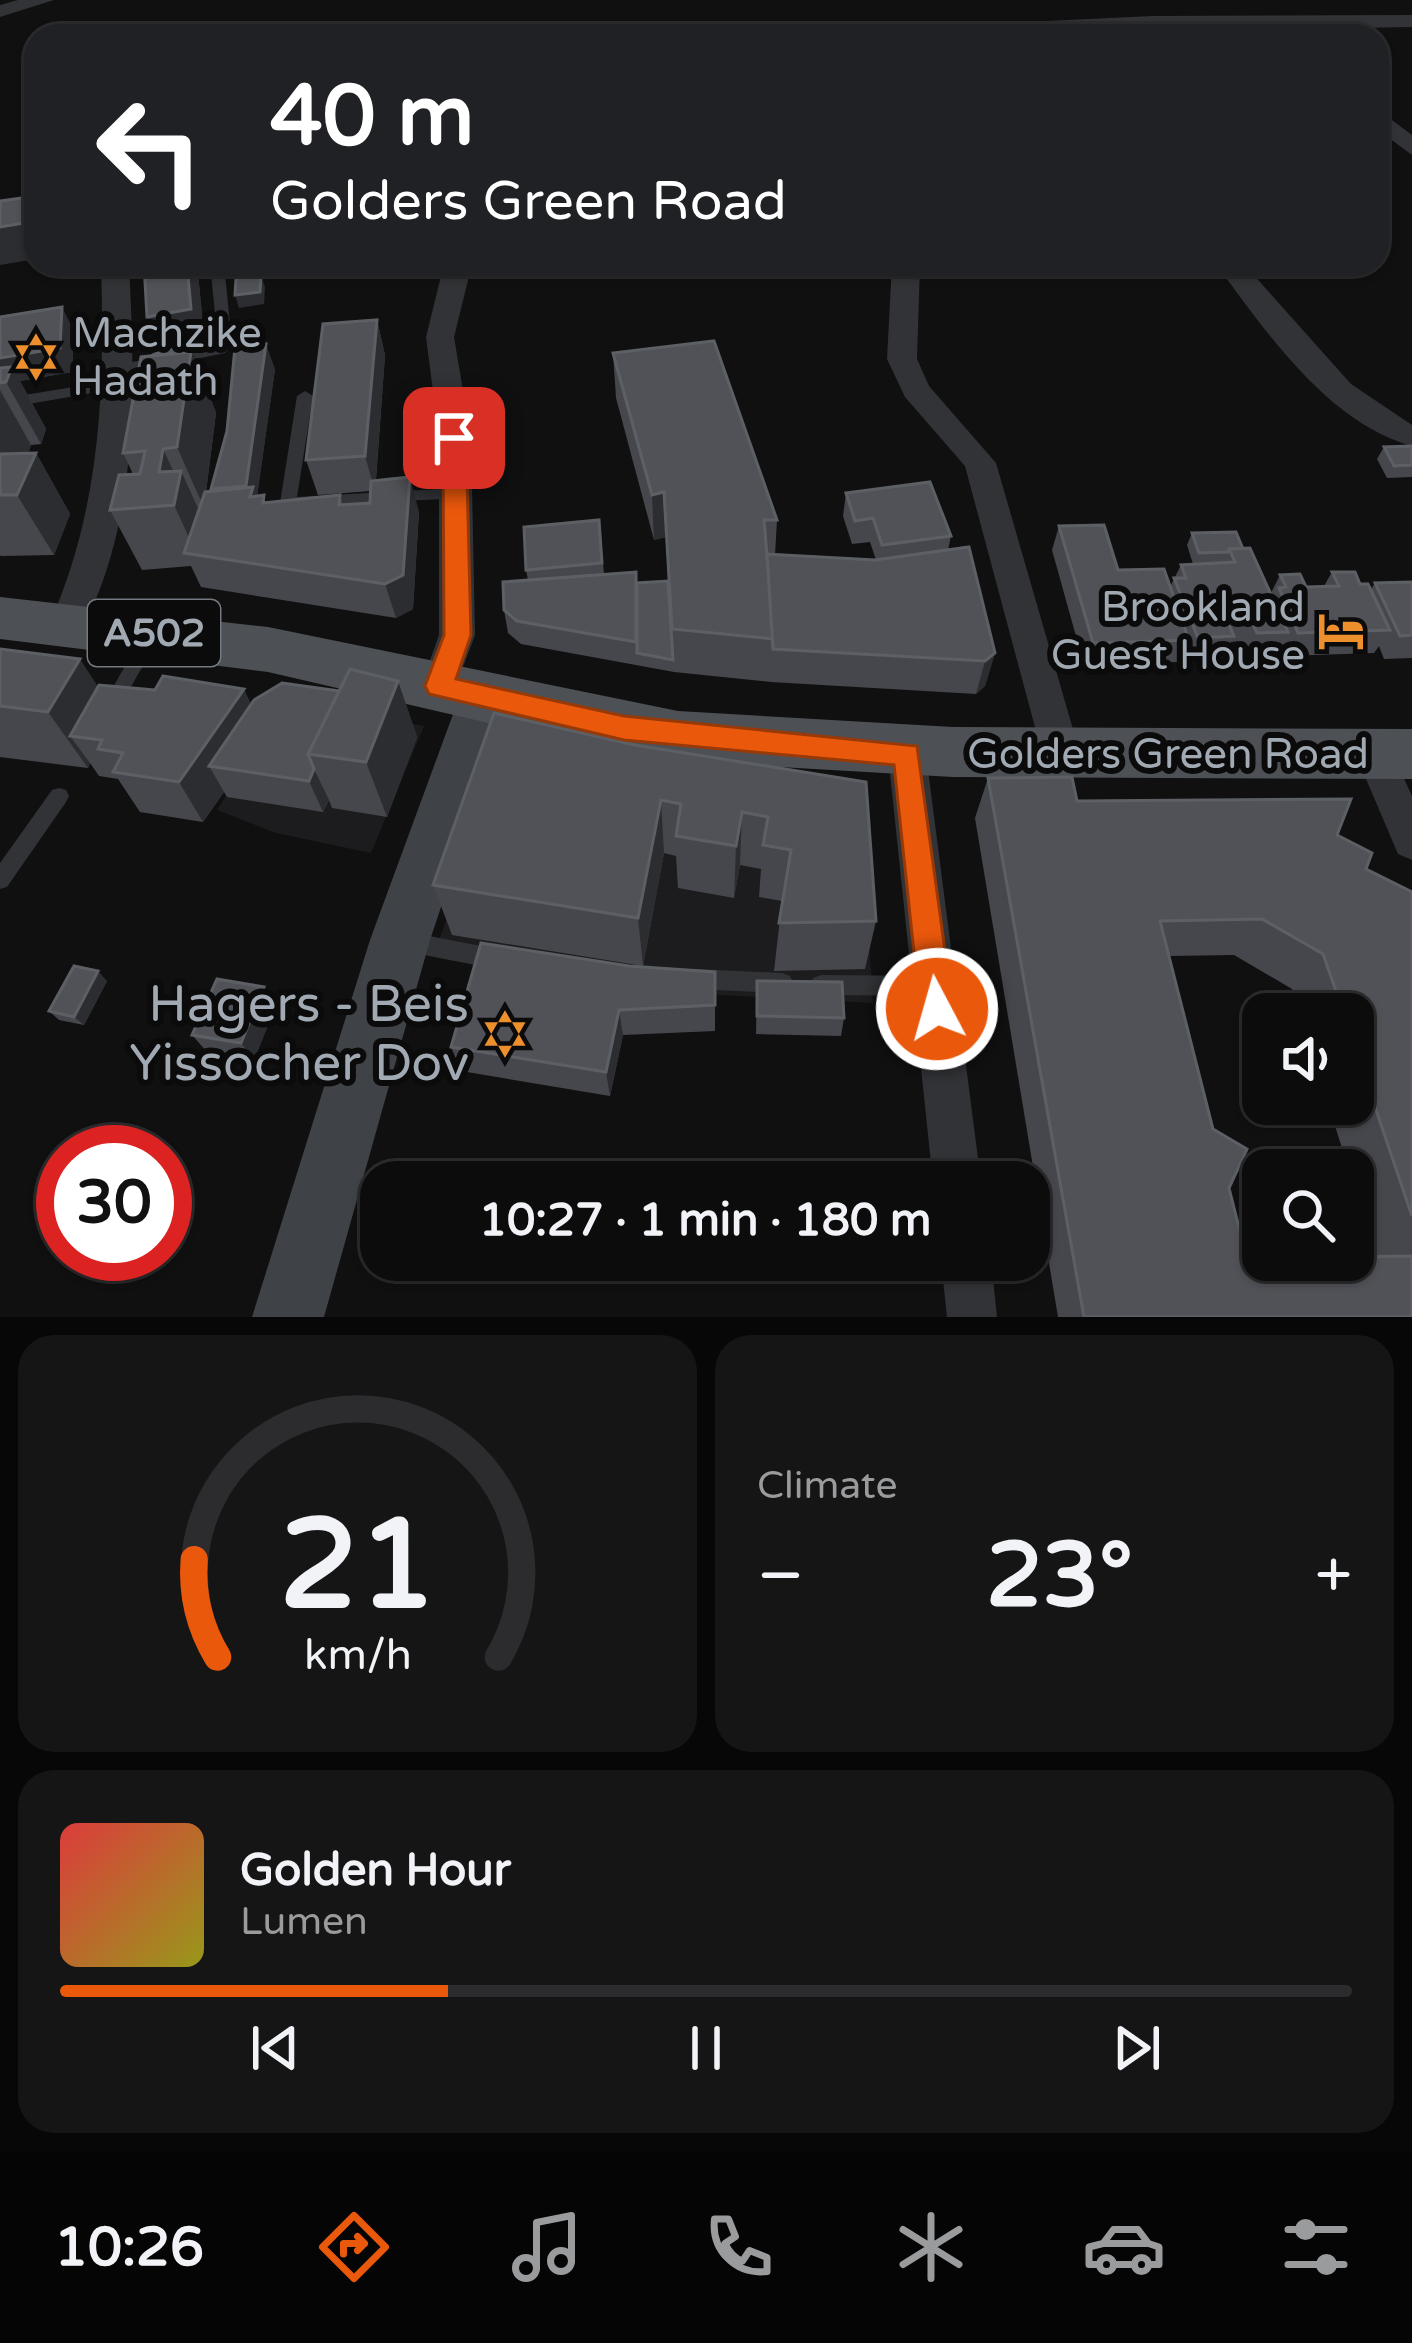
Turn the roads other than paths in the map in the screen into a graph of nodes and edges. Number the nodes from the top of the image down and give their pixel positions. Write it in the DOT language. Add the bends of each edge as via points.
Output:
graph roads {
  1 [pos="43,0"];
  2 [pos="0,10"];
  3 [pos="1268,20"];
  4 [pos="1412,21"];
  5 [pos="1178,24"];
  6 [pos="1273,24"];
  7 [pos="1389,127"];
  8 [pos="1412,148"];
  9 [pos="115,276"];
  10 [pos="218,276"];
  11 [pos="455,276"];
  12 [pos="905,276"];
  13 [pos="1241,276"];
  14 [pos="117,377"];
  15 [pos="305,396"];
  16 [pos="0,404"];
  17 [pos="1412,436"];
  18 [pos="458,494"];
  19 [pos="1010,569"];
  20 [pos="967,572"];
  21 [pos="0,619"];
  22 [pos="67,625"];
  23 [pos="152,633"];
  24 [pos="122,687"];
  25 [pos="462,692"];
  26 [pos="1393,753"];
  27 [pos="907,754"];
  28 [pos="1063,758"];
  29 [pos="59,796"];
  30 [pos="1412,842"];
  31 [pos="0,880"];
  32 [pos="400,940"];
  33 [pos="516,963"];
  34 [pos="680,979"];
  35 [pos="934,986"];
  36 [pos="955,1161"];
  37 [pos="968,1281"];
  38 [pos="288,1317"];
  39 [pos="972,1317"];
  1 -- 2 [label="street"];
  3 -- 4 [label="street"];
  3 -- 5 [label="street"];
  3 -- 6 [label="street"];
  7 -- 8 [label="street"];
  9 -- 14 [label="street"];
  10 -- 14 [label="lane" via="220,350"];
  11 -- 18 [label="street" via="440,337"];
  12 -- 19 [label="street" via="902,359 916,389 980,464"];
  13 -- 17 [label="street" via="1358,407 1383,428"];
  14 -- 16 [label="lane"];
  14 -- 22 [label="street" via="112,486"];
  15 -- 18 [label="lane" via="288,503"];
  18 -- 25 [label="street"];
  19 -- 20 [label="street"];
  19 -- 28 [label="street"];
  21 -- 22 [label="main road, Golders Green Road / A502"];
  22 -- 23 [label="main road, Golders Green Road / A502"];
  23 -- 24 [label="lane"];
  23 -- 25 [label="main road, Golders Green Road / A502" via="306,656"];
  25 -- 27 [label="main road, Golders Green Road / A502" via="640,730"];
  25 -- 32 [label="street"];
  26 -- 28 [label="main road, Golders Green Road / A502"];
  26 -- 30 [label="street"];
  27 -- 28 [label="main road, Golders Green Road / A502"];
  27 -- 35 [label="street"];
  29 -- 31 [label="lane"];
  32 -- 33 [label="lane"];
  32 -- 38 [label="street"];
  34 -- 35 [label="lane"];
  35 -- 36 [label="street"];
  37 -- 39 [label="street"];
}
